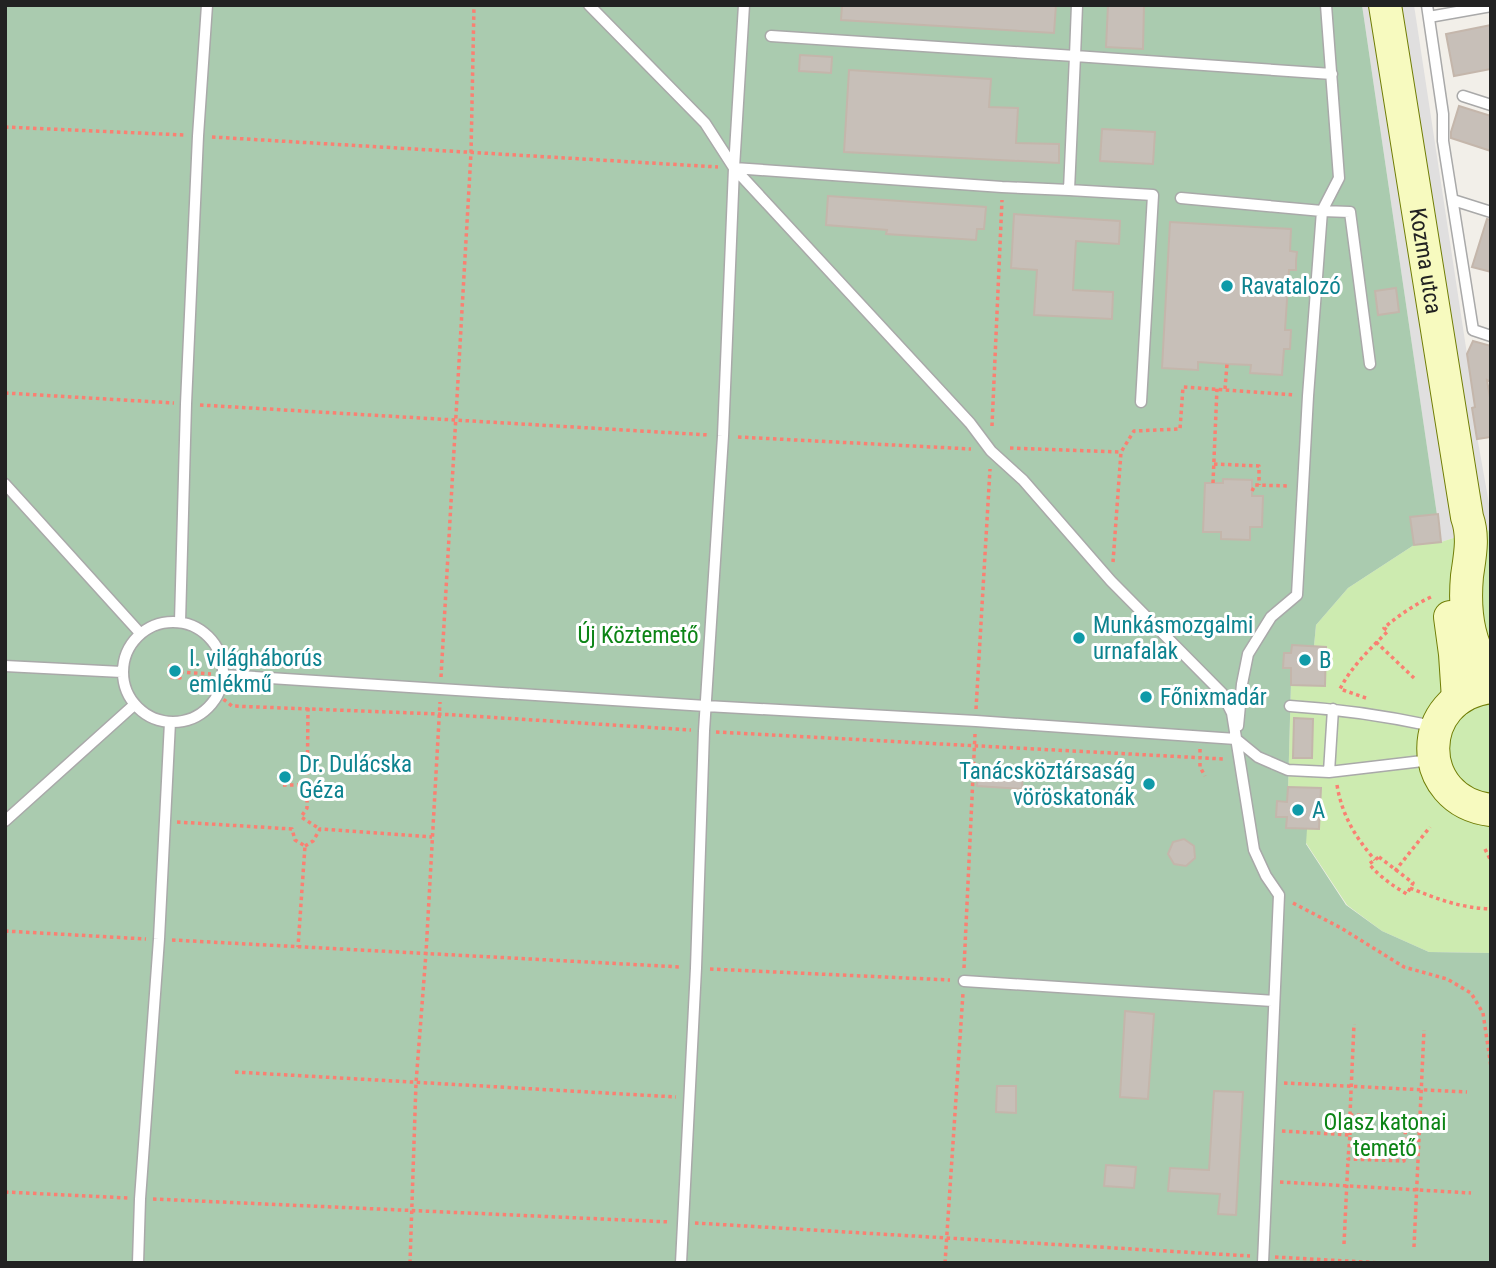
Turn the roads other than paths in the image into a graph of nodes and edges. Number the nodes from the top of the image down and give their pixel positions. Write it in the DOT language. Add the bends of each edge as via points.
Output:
graph roads {
  1 [pos="207,5"];
  2 [pos="589,5"];
  3 [pos="744,5"];
  4 [pos="1077,5"];
  5 [pos="1326,5"];
  6 [pos="1385,5"];
  7 [pos="1491,6"];
  8 [pos="1428,11"];
  9 [pos="771,36"];
  10 [pos="1074,56"];
  11 [pos="1332,74"];
  12 [pos="1463,96"];
  13 [pos="1491,105"];
  14 [pos="734,168"];
  15 [pos="1069,190"];
  16 [pos="1181,198"];
  17 [pos="1452,200"];
  18 [pos="1322,211"];
  19 [pos="1491,212"];
  20 [pos="1491,336"];
  21 [pos="1370,364"];
  22 [pos="1141,402"];
  23 [pos="5,484"];
  24 [pos="1466,517"];
  25 [pos="180,622"];
  26 [pos="140,633"];
  27 [pos="5,666"];
  28 [pos="122,671"];
  29 [pos="1491,674"];
  30 [pos="223,675"];
  31 [pos="1491,687"];
  32 [pos="1458,699"];
  33 [pos="134,705"];
  34 [pos="706,706"];
  35 [pos="1290,706"];
  36 [pos="1332,709"];
  37 [pos="170,722"];
  38 [pos="1436,727"];
  39 [pos="1236,739"];
  40 [pos="1434,760"];
  41 [pos="1333,776"];
  42 [pos="5,821"];
  43 [pos="1487,823"];
  44 [pos="964,981"];
  45 [pos="1274,1000"];
  46 [pos="138,1263"];
  47 [pos="681,1263"];
  48 [pos="1263,1263"];
  1 -- 25 [label="lane" via="186,404"];
  2 -- 14 [label="lane" via="705,123"];
  3 -- 14 [label="lane"];
  4 -- 10 [label="lane"];
  5 -- 11 [label="lane"];
  6 -- 24 [label="street, Kozma utca"];
  7 -- 8 [label="lane"];
  8 -- 17 [label="lane"];
  9 -- 10 [label="lane"];
  10 -- 11 [label="lane"];
  10 -- 15 [label="lane"];
  11 -- 18 [label="lane" via="1339,178"];
  12 -- 13 [label="lane"];
  14 -- 15 [label="lane"];
  14 -- 34 [label="lane"];
  14 -- 39 [label="lane" via="1023,480 1111,582 1222,693 1232,713"];
  15 -- 22 [label="lane" via="1153,195"];
  16 -- 18 [label="lane"];
  17 -- 19 [label="lane"];
  17 -- 20 [label="lane" via="1473,330"];
  18 -- 21 [label="lane" via="1350,212"];
  18 -- 39 [label="lane" via="1297,595 1271,617 1248,654"];
  23 -- 26 [label="lane"];
  24 -- 29 [label="street, Kozma utca" via="1471,529 1466,594 1469,632"];
  24 -- 32 [label="street, Kozma utca" via="1450,589"];
  25 -- 26 [label="lane" via="160,623"];
  25 -- 30 [label="lane" via="211,639 220,654"];
  26 -- 28 [label="lane" via="127,650"];
  27 -- 28 [label="lane"];
  28 -- 33 [label="lane"];
  30 -- 34 [label="lane"];
  30 -- 37 [label="lane" via="218,695 206,710 191,719"];
  31 -- 32 [label="street"];
  32 -- 38 [label="street"];
  33 -- 37 [label="lane" via="151,718"];
  33 -- 42 [label="lane"];
  34 -- 39 [label="lane"];
  34 -- 47 [label="lane"];
  35 -- 36 [label="lane"];
  36 -- 38 [label="lane"];
  36 -- 41 [label="lane"];
  37 -- 46 [label="lane"];
  38 -- 40 [label="street"];
  39 -- 41 [label="lane" via="1277,766"];
  39 -- 45 [label="lane" via="1254,850 1279,895"];
  40 -- 41 [label="lane"];
  40 -- 43 [label="street" via="1447,787"];
  44 -- 45 [label="lane"];
  45 -- 48 [label="lane"];
}
